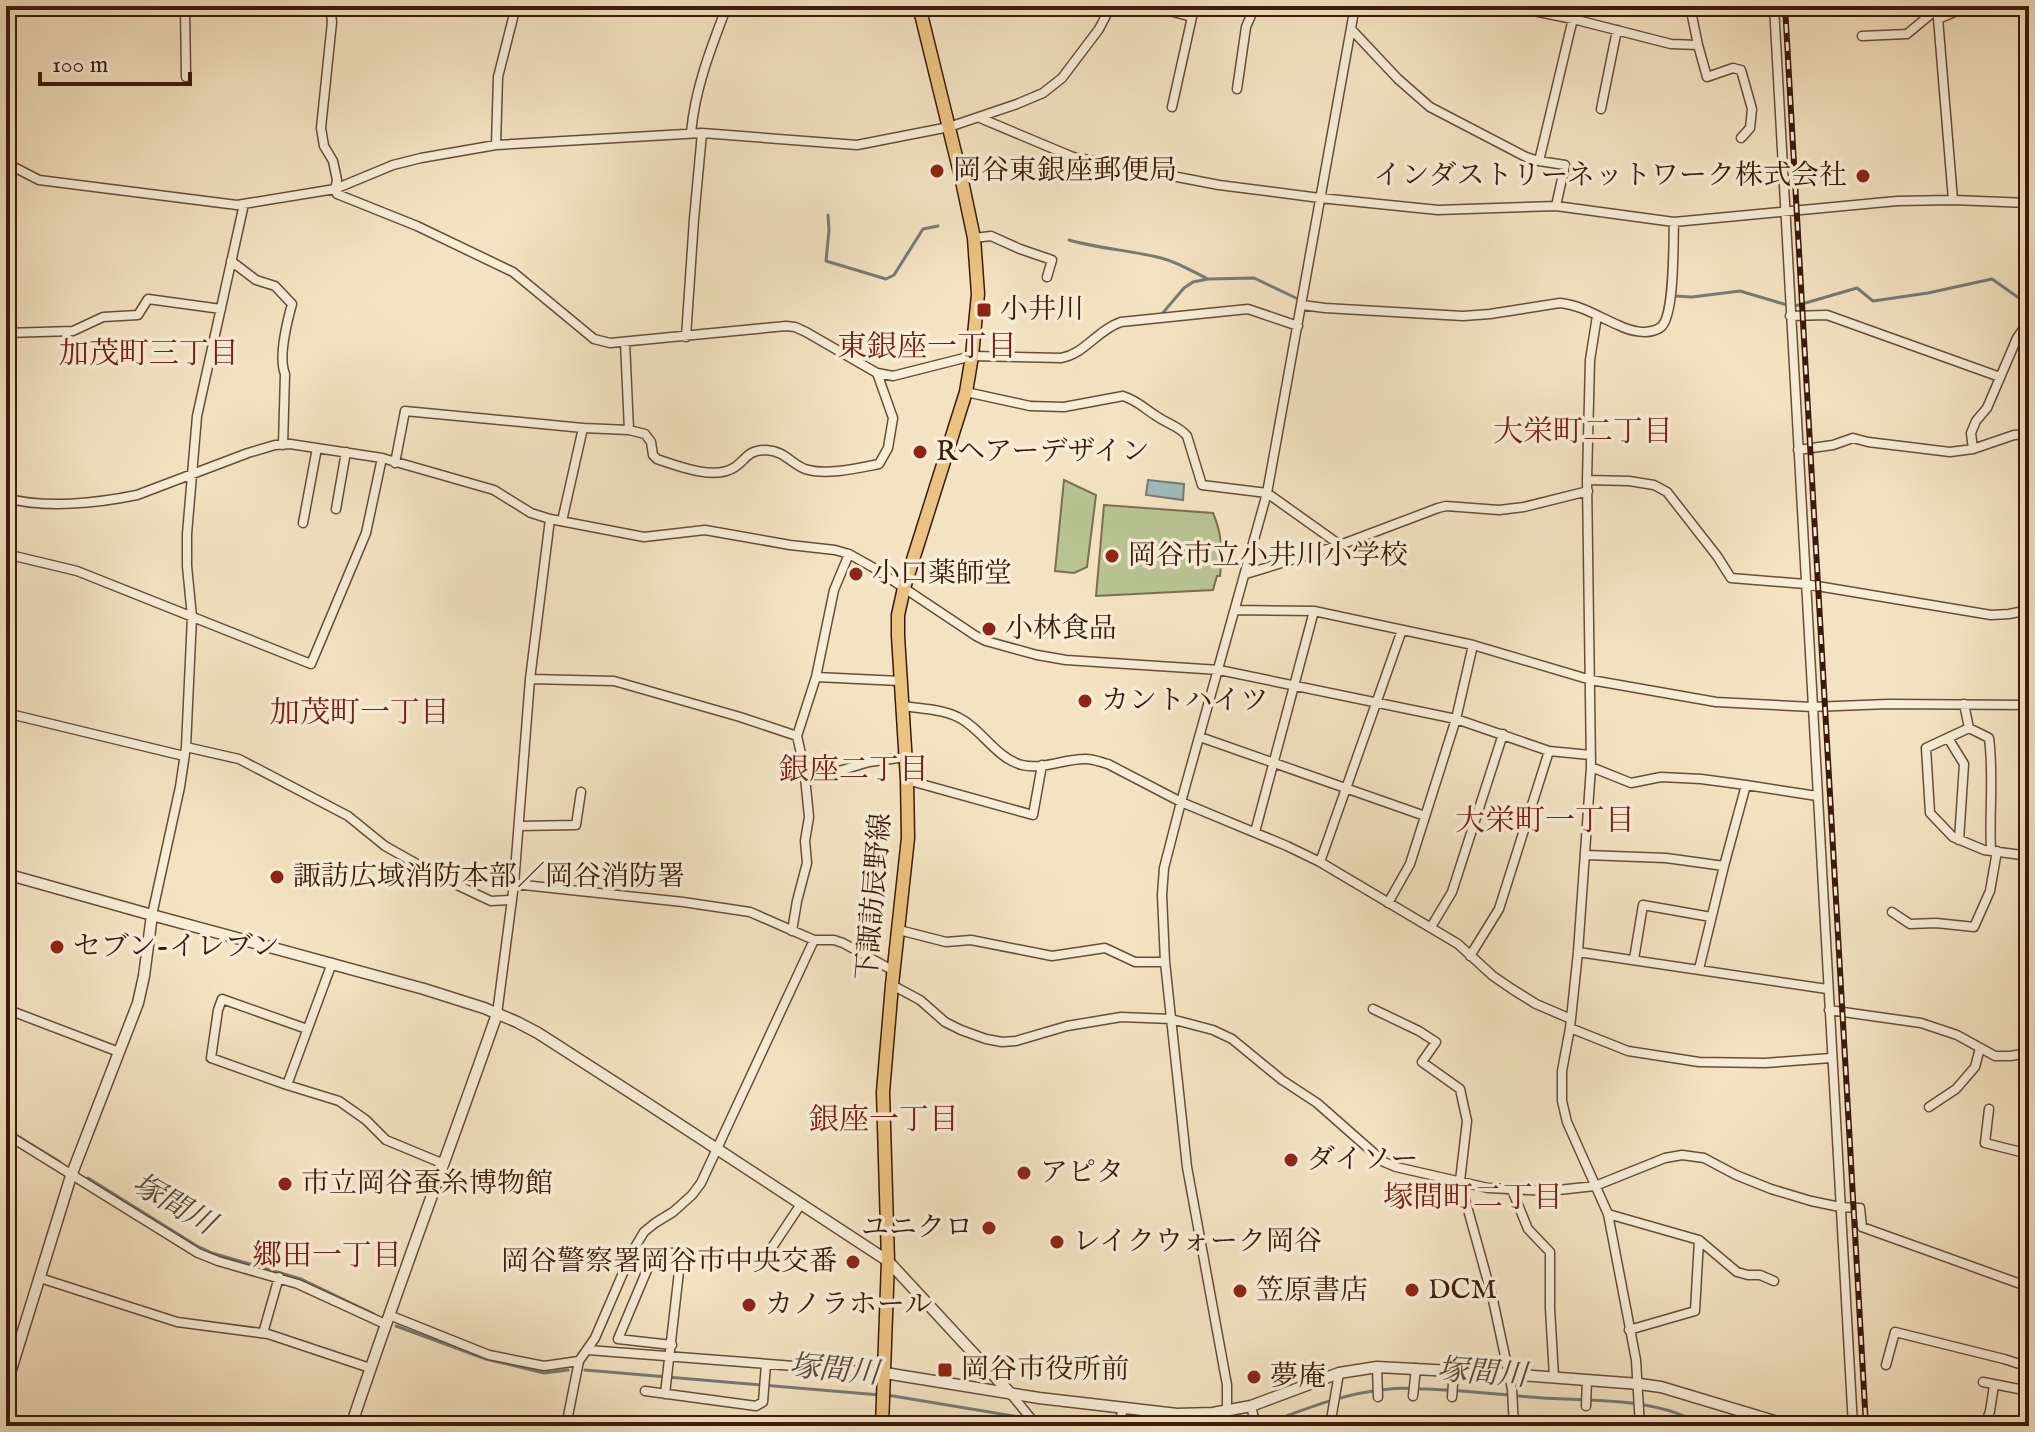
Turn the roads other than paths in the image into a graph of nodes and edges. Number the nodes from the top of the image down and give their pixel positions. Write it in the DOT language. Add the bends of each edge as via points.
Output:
graph roads {
  1 [pos="54,6"];
  2 [pos="113,6"];
  3 [pos="185,6"];
  4 [pos="330,6"];
  5 [pos="516,6"];
  6 [pos="727,6"];
  7 [pos="919,6"];
  8 [pos="1111,6"];
  9 [pos="1151,6"];
  10 [pos="1255,6"];
  11 [pos="1355,6"];
  12 [pos="1508,6"];
  13 [pos="1576,6"];
  14 [pos="1690,6"];
  15 [pos="1774,6"];
  16 [pos="1962,6"];
  17 [pos="1937,11"];
  18 [pos="1573,19"];
  19 [pos="1351,29"];
  20 [pos="1617,30"];
  21 [pos="1862,36"];
  22 [pos="1698,45"];
  23 [pos="186,77"];
  24 [pos="1237,89"];
  25 [pos="1172,107"];
  26 [pos="1601,109"];
  27 [pos="979,118"];
  28 [pos="949,127"];
  29 [pos="691,133"];
  30 [pos="702,133"];
  31 [pos="1741,138"];
  32 [pos="496,145"];
  33 [pos="1539,161"];
  34 [pos="6,163"];
  35 [pos="335,189"];
  36 [pos="1320,198"];
  37 [pos="1953,200"];
  38 [pos="2029,203"];
  39 [pos="244,204"];
  40 [pos="1556,206"];
  41 [pos="1786,212"];
  42 [pos="1674,222"];
  43 [pos="974,238"];
  44 [pos="231,261"];
  45 [pos="1047,277"];
  46 [pos="1302,305"];
  47 [pos="221,309"];
  48 [pos="1597,316"];
  49 [pos="1790,316"];
  50 [pos="2029,321"];
  51 [pos="1298,326"];
  52 [pos="6,333"];
  53 [pos="686,337"];
  54 [pos="625,342"];
  55 [pos="972,356"];
  56 [pos="877,373"];
  57 [pos="2000,377"];
  58 [pos="966,392"];
  59 [pos="583,428"];
  60 [pos="629,430"];
  61 [pos="2029,434"];
  62 [pos="283,445"];
  63 [pos="317,448"];
  64 [pos="1973,449"];
  65 [pos="1798,450"];
  66 [pos="346,452"];
  67 [pos="382,458"];
  68 [pos="395,463"];
  69 [pos="192,474"];
  70 [pos="1587,480"];
  71 [pos="1588,491"];
  72 [pos="1267,493"];
  73 [pos="6,498"];
  74 [pos="336,509"];
  75 [pos="550,519"];
  76 [pos="562,521"];
  77 [pos="303,523"];
  78 [pos="1340,545"];
  79 [pos="6,554"];
  80 [pos="849,554"];
  81 [pos="1246,574"];
  82 [pos="1805,584"];
  83 [pos="904,588"];
  84 [pos="1235,610"];
  85 [pos="2029,610"];
  86 [pos="1314,611"];
  87 [pos="192,617"];
  88 [pos="1402,630"];
  89 [pos="1473,645"];
  90 [pos="1219,670"];
  91 [pos="816,677"];
  92 [pos="530,679"];
  93 [pos="1591,680"];
  94 [pos="900,681"];
  95 [pos="1294,685"];
  96 [pos="1378,702"];
  97 [pos="1964,704"];
  98 [pos="2029,705"];
  99 [pos="903,706"];
  100 [pos="1812,707"];
  101 [pos="6,713"];
  102 [pos="1456,719"];
  103 [pos="1969,728"];
  104 [pos="1503,734"];
  105 [pos="797,736"];
  106 [pos="1200,737"];
  107 [pos="1948,738"];
  108 [pos="185,751"];
  109 [pos="1549,751"];
  110 [pos="1590,755"];
  111 [pos="906,757"];
  112 [pos="1273,762"];
  113 [pos="1042,765"];
  114 [pos="804,767"];
  115 [pos="1591,767"];
  116 [pos="907,780"];
  117 [pos="1746,785"];
  118 [pos="1347,788"];
  119 [pos="581,792"];
  120 [pos="1817,796"];
  121 [pos="1181,802"];
  122 [pos="1425,816"];
  123 [pos="519,826"];
  124 [pos="1255,832"];
  125 [pos="1959,840"];
  126 [pos="1994,850"];
  127 [pos="1586,855"];
  128 [pos="2029,856"];
  129 [pos="1320,862"];
  130 [pos="1724,866"];
  131 [pos="6,874"];
  132 [pos="514,884"];
  133 [pos="511,900"];
  134 [pos="1388,903"];
  135 [pos="1892,912"];
  136 [pos="152,915"];
  137 [pos="1711,917"];
  138 [pos="1431,927"];
  139 [pos="899,930"];
  140 [pos="792,931"];
  141 [pos="814,940"];
  142 [pos="1578,952"];
  143 [pos="1470,956"];
  144 [pos="1634,959"];
  145 [pos="1165,962"];
  146 [pos="332,963"];
  147 [pos="1699,969"];
  148 [pos="893,978"];
  149 [pos="1827,989"];
  150 [pos="6,1009"];
  151 [pos="1373,1009"];
  152 [pos="1829,1010"];
  153 [pos="497,1014"];
  154 [pos="1171,1019"];
  155 [pos="1570,1023"];
  156 [pos="307,1029"];
  157 [pos="1980,1048"];
  158 [pos="119,1052"];
  159 [pos="2029,1053"];
  160 [pos="1831,1058"];
  161 [pos="287,1085"];
  162 [pos="1929,1107"];
  163 [pos="1989,1109"];
  164 [pos="6,1134"];
  165 [pos="717,1149"];
  166 [pos="2029,1154"];
  167 [pos="444,1164"];
  168 [pos="71,1176"];
  169 [pos="1460,1181"];
  170 [pos="1595,1186"];
  171 [pos="1512,1190"];
  172 [pos="801,1204"];
  173 [pos="1840,1207"];
  174 [pos="1608,1214"];
  175 [pos="1699,1240"];
  176 [pos="681,1254"];
  177 [pos="888,1261"];
  178 [pos="279,1277"];
  179 [pos="40,1278"];
  180 [pos="1774,1281"];
  181 [pos="2029,1287"];
  182 [pos="387,1320"];
  183 [pos="1629,1330"];
  184 [pos="263,1333"];
  185 [pos="672,1345"];
  186 [pos="588,1350"];
  187 [pos="671,1357"];
  188 [pos="579,1361"];
  189 [pos="766,1364"];
  190 [pos="1886,1365"];
  191 [pos="1377,1367"];
  192 [pos="2029,1367"];
  193 [pos="370,1368"];
  194 [pos="1416,1368"];
  195 [pos="1454,1371"];
  196 [pos="885,1373"];
  197 [pos="1339,1373"];
  198 [pos="1508,1374"];
  199 [pos="1554,1377"];
  200 [pos="1587,1380"];
  201 [pos="1983,1382"];
  202 [pos="1639,1384"];
  203 [pos="1994,1385"];
  204 [pos="6,1386"];
  205 [pos="645,1391"];
  206 [pos="2029,1391"];
  207 [pos="665,1394"];
  208 [pos="1011,1394"];
  209 [pos="1413,1396"];
  210 [pos="1378,1397"];
  211 [pos="1452,1397"];
  212 [pos="1586,1406"];
  213 [pos="1123,1409"];
  214 [pos="1227,1411"];
  215 [pos="1163,1413"];
  216 [pos="1253,1417"];
  217 [pos="1118,1424"];
  218 [pos="351,1426"];
  219 [pos="566,1426"];
  220 [pos="882,1426"];
  221 [pos="1037,1426"];
  222 [pos="1161,1426"];
  223 [pos="1227,1426"];
  224 [pos="1330,1426"];
  225 [pos="1514,1426"];
  226 [pos="1640,1426"];
  227 [pos="1791,1426"];
  228 [pos="1853,1426"];
  229 [pos="1985,1426"];
  1 -- 2 [label="street"];
  3 -- 23 [label="street"];
  4 -- 35 [label="street" via="321,128 333,161"];
  5 -- 32 [label="street" via="498,77"];
  6 -- 29 [label="street" via="704,69"];
  7 -- 28 [label="main road, 下諏訪辰野線"];
  8 -- 27 [label="street" via="1062,78 1043,93"];
  9 -- 25 [label="street" via="1192,17"];
  10 -- 24 [label="street" via="1246,27"];
  11 -- 19 [label="street"];
  12 -- 18 [label="street"];
  13 -- 18 [label="street"];
  14 -- 22 [label="street"];
  15 -- 41 [label="street"];
  16 -- 17 [label="street"];
  17 -- 21 [label="street" via="1907,34"];
  17 -- 37 [label="street"];
  18 -- 20 [label="street"];
  18 -- 33 [label="street"];
  19 -- 33 [label="street" via="1430,107"];
  19 -- 36 [label="street"];
  20 -- 22 [label="street"];
  20 -- 26 [label="street"];
  22 -- 31 [label="street" via="1707,77 1741,70 1752,109 1750,128"];
  27 -- 28 [label="street"];
  27 -- 36 [label="street" via="1073,157"];
  28 -- 30 [label="street" via="857,145"];
  28 -- 43 [label="main road, 下諏訪辰野線"];
  29 -- 30 [label="street"];
  29 -- 32 [label="street"];
  30 -- 53 [label="street"];
  32 -- 35 [label="street" via="393,165"];
  33 -- 40 [label="street" via="1565,165"];
  34 -- 39 [label="street" via="39,180"];
  35 -- 39 [label="street"];
  35 -- 54 [label="street" via="513,272 594,339"];
  36 -- 40 [label="street" via="1438,210"];
  36 -- 46 [label="street"];
  37 -- 38 [label="street"];
  37 -- 41 [label="street"];
  39 -- 44 [label="street"];
  40 -- 42 [label="street"];
  41 -- 42 [label="street"];
  41 -- 49 [label="street"];
  42 -- 48 [label="street" via="1671,299 1662,326 1639,332"];
  43 -- 45 [label="street" via="991,236 1052,260"];
  43 -- 55 [label="main road, 下諏訪辰野線" via="978,294"];
  44 -- 47 [label="street"];
  44 -- 62 [label="street" via="256,280 275,286 292,304 281,365"];
  46 -- 48 [label="street" via="1463,316 1560,303"];
  46 -- 51 [label="street"];
  47 -- 52 [label="street" via="148,299 138,315 103,317 73,331"];
  47 -- 69 [label="street" via="197,416"];
  48 -- 70 [label="street" via="1590,360"];
  49 -- 57 [label="street" via="1827,315"];
  49 -- 65 [label="street"];
  50 -- 57 [label="street"];
  51 -- 55 [label="street" via="1248,309 1121,322 1070,357"];
  51 -- 72 [label="street"];
  53 -- 54 [label="street"];
  53 -- 56 [label="street" via="795,327"];
  54 -- 60 [label="street"];
  55 -- 56 [label="street" via="893,376"];
  55 -- 58 [label="main road, 下諏訪辰野線"];
  56 -- 60 [label="street" via="893,418 879,464 821,470 765,450 748,454 726,472 692,471 657,459 645,434"];
  57 -- 64 [label="street" via="1971,433"];
  58 -- 72 [label="street" via="1030,406 1131,398 1187,436 1202,485"];
  58 -- 83 [label="main road, 下諏訪辰野線"];
  59 -- 60 [label="street"];
  59 -- 68 [label="street" via="405,411"];
  59 -- 76 [label="street"];
  61 -- 64 [label="street"];
  62 -- 63 [label="street"];
  62 -- 69 [label="street"];
  63 -- 66 [label="street"];
  63 -- 77 [label="street"];
  64 -- 65 [label="street" via="1950,452 1853,438"];
  65 -- 82 [label="street"];
  66 -- 67 [label="street"];
  66 -- 74 [label="street"];
  67 -- 68 [label="street"];
  67 -- 87 [label="street" via="364,541 311,664"];
  68 -- 75 [label="street" via="494,490"];
  69 -- 73 [label="street" via="120,499 46,504"];
  69 -- 87 [label="street" via="187,566"];
  70 -- 71 [label="street"];
  70 -- 82 [label="street" via="1629,481 1667,492 1731,578"];
  71 -- 78 [label="street" via="1499,510 1446,506"];
  71 -- 93 [label="street"];
  72 -- 78 [label="street"];
  72 -- 81 [label="street"];
  75 -- 76 [label="street"];
  75 -- 92 [label="street"];
  76 -- 80 [label="street" via="644,537 705,530"];
  78 -- 81 [label="street"];
  79 -- 87 [label="street" via="77,571"];
  80 -- 83 [label="street"];
  80 -- 91 [label="street" via="834,590"];
  81 -- 84 [label="street"];
  82 -- 85 [label="street" via="1991,615"];
  82 -- 100 [label="street"];
  83 -- 90 [label="street" via="976,636 1037,655"];
  83 -- 94 [label="main road, 下諏訪辰野線" via="898,615"];
  84 -- 86 [label="street"];
  84 -- 90 [label="street"];
  86 -- 88 [label="street"];
  86 -- 95 [label="street"];
  87 -- 108 [label="street"];
  88 -- 89 [label="street"];
  88 -- 96 [label="street"];
  89 -- 93 [label="street"];
  89 -- 102 [label="street"];
  90 -- 95 [label="street"];
  90 -- 106 [label="street"];
  91 -- 94 [label="street"];
  91 -- 105 [label="street"];
  92 -- 105 [label="street" via="614,681"];
  92 -- 123 [label="street"];
  93 -- 100 [label="street" via="1716,702"];
  93 -- 110 [label="street"];
  94 -- 99 [label="main road, 下諏訪辰野線"];
  95 -- 96 [label="street"];
  95 -- 112 [label="street"];
  96 -- 102 [label="street"];
  96 -- 118 [label="street"];
  97 -- 98 [label="street"];
  97 -- 100 [label="street"];
  97 -- 103 [label="street"];
  99 -- 111 [label="main road, 下諏訪辰野線"];
  99 -- 113 [label="street" via="962,719 1012,761"];
  100 -- 120 [label="street"];
  101 -- 108 [label="street"];
  102 -- 104 [label="street"];
  102 -- 122 [label="street"];
  103 -- 107 [label="street"];
  103 -- 126 [label="street" via="1989,738"];
  104 -- 109 [label="street"];
  104 -- 138 [label="street" via="1452,892"];
  105 -- 114 [label="street"];
  106 -- 112 [label="street"];
  106 -- 121 [label="street"];
  107 -- 125 [label="street" via="1964,764"];
  107 -- 125 [label="street" via="1926,748 1930,813"];
  108 -- 133 [label="street" via="239,759 348,816 385,846 440,877 491,901"];
  108 -- 136 [label="street"];
  109 -- 110 [label="street"];
  109 -- 143 [label="street" via="1499,909"];
  110 -- 115 [label="street"];
  111 -- 114 [label="street" via="839,771"];
  111 -- 116 [label="main road, 下諏訪辰野線"];
  112 -- 118 [label="street"];
  112 -- 124 [label="street"];
  113 -- 116 [label="street" via="1033,815"];
  113 -- 121 [label="street" via="1095,760"];
  114 -- 140 [label="street" via="807,863"];
  115 -- 117 [label="street" via="1631,783 1661,777"];
  115 -- 127 [label="street"];
  116 -- 139 [label="main road, 下諏訪辰野線" via="908,838"];
  117 -- 120 [label="street"];
  117 -- 130 [label="street"];
  118 -- 122 [label="street"];
  118 -- 129 [label="street"];
  119 -- 123 [label="street" via="576,825"];
  120 -- 149 [label="street"];
  121 -- 124 [label="street"];
  121 -- 145 [label="street" via="1164,868"];
  122 -- 134 [label="street" via="1410,864"];
  123 -- 132 [label="street"];
  124 -- 129 [label="street"];
  125 -- 126 [label="street"];
  126 -- 128 [label="street"];
  126 -- 135 [label="street" via="1990,891 1974,927 1910,924"];
  127 -- 130 [label="street"];
  127 -- 142 [label="street"];
  129 -- 134 [label="street"];
  130 -- 137 [label="street"];
  131 -- 136 [label="street"];
  132 -- 133 [label="street"];
  132 -- 140 [label="street" via="715,906 750,912"];
  133 -- 153 [label="street"];
  134 -- 138 [label="street"];
  136 -- 146 [label="street"];
  136 -- 158 [label="street" via="138,1003"];
  137 -- 144 [label="street" via="1643,905"];
  137 -- 147 [label="street"];
  138 -- 143 [label="street"];
  139 -- 145 [label="street" via="1052,956 1105,948 1135,962"];
  139 -- 148 [label="main road, 下諏訪辰野線"];
  140 -- 141 [label="street"];
  141 -- 148 [label="street" via="843,943"];
  141 -- 165 [label="street"];
  142 -- 144 [label="street"];
  142 -- 155 [label="street"];
  143 -- 155 [label="street" via="1512,989"];
  144 -- 147 [label="street"];
  145 -- 154 [label="street"];
  146 -- 153 [label="street"];
  146 -- 156 [label="street"];
  147 -- 149 [label="street"];
  148 -- 154 [label="street" via="945,1022 1002,1042 1121,1017"];
  148 -- 177 [label="main road, 下諏訪辰野線" via="883,1092"];
  149 -- 152 [label="street"];
  150 -- 158 [label="street"];
  151 -- 169 [label="street" via="1436,1042 1422,1062 1460,1089 1467,1121"];
  152 -- 157 [label="street" via="1921,1023"];
  152 -- 160 [label="street"];
  153 -- 165 [label="street" via="538,1033"];
  153 -- 167 [label="street"];
  154 -- 169 [label="street" via="1232,1039 1384,1162"];
  154 -- 214 [label="street" via="1187,1167 1227,1385"];
  155 -- 160 [label="street" via="1628,1051 1699,1062"];
  155 -- 170 [label="street" via="1562,1101"];
  156 -- 161 [label="street"];
  156 -- 161 [label="street" via="222,999 218,1010 211,1058"];
  157 -- 159 [label="street" via="1995,1056"];
  157 -- 162 [label="street" via="1975,1067 1956,1089"];
  158 -- 168 [label="street"];
  160 -- 173 [label="street"];
  161 -- 167 [label="street" via="339,1101 386,1140"];
  163 -- 166 [label="street" via="1985,1143"];
  164 -- 168 [label="street"];
  165 -- 172 [label="street"];
  165 -- 186 [label="street" via="692,1195 644,1232"];
  167 -- 182 [label="street"];
  168 -- 178 [label="street" via="198,1253"];
  168 -- 179 [label="street"];
  169 -- 171 [label="street"];
  169 -- 198 [label="street"];
  170 -- 171 [label="street"];
  170 -- 173 [label="street" via="1682,1155 1704,1158 1771,1189"];
  170 -- 174 [label="street"];
  171 -- 199 [label="street" via="1528,1229 1550,1252"];
  172 -- 176 [label="street" via="765,1258"];
  172 -- 177 [label="street"];
  173 -- 181 [label="street" via="1860,1208 1862,1227"];
  173 -- 228 [label="street"];
  174 -- 175 [label="street"];
  174 -- 183 [label="street"];
  175 -- 180 [label="street" via="1737,1272"];
  175 -- 183 [label="street" via="1695,1311"];
  176 -- 185 [label="street"];
  176 -- 185 [label="street" via="655,1251 618,1339"];
  177 -- 196 [label="main road, 下諏訪辰野線"];
  177 -- 208 [label="street"];
  178 -- 182 [label="street"];
  178 -- 184 [label="street"];
  179 -- 184 [label="street" via="177,1322"];
  179 -- 204 [label="street"];
  182 -- 188 [label="street" via="489,1355 544,1366"];
  182 -- 193 [label="street"];
  183 -- 202 [label="street"];
  184 -- 193 [label="street"];
  185 -- 187 [label="street"];
  186 -- 187 [label="street"];
  186 -- 188 [label="street"];
  187 -- 189 [label="street"];
  187 -- 207 [label="street"];
  188 -- 219 [label="street"];
  189 -- 196 [label="street"];
  189 -- 207 [label="street" via="763,1402 756,1406"];
  190 -- 192 [label="street" via="1895,1332"];
  191 -- 194 [label="street"];
  191 -- 197 [label="street"];
  191 -- 210 [label="street"];
  193 -- 218 [label="street"];
  194 -- 195 [label="street"];
  194 -- 209 [label="street"];
  195 -- 198 [label="street"];
  195 -- 211 [label="street"];
  196 -- 208 [label="street"];
  196 -- 220 [label="main road, 下諏訪辰野線"];
  197 -- 216 [label="street"];
  197 -- 224 [label="street"];
  198 -- 199 [label="street"];
  198 -- 225 [label="street"];
  199 -- 200 [label="street"];
  200 -- 202 [label="street"];
  200 -- 212 [label="street"];
  201 -- 203 [label="street"];
  202 -- 226 [label="street"];
  202 -- 227 [label="street"];
  203 -- 206 [label="street"];
  203 -- 229 [label="street"];
  205 -- 207 [label="street"];
  208 -- 213 [label="street"];
  208 -- 221 [label="street"];
  213 -- 215 [label="street"];
  213 -- 217 [label="street"];
  214 -- 215 [label="street"];
  214 -- 216 [label="street"];
  214 -- 223 [label="street"];
  215 -- 222 [label="street"];
}
